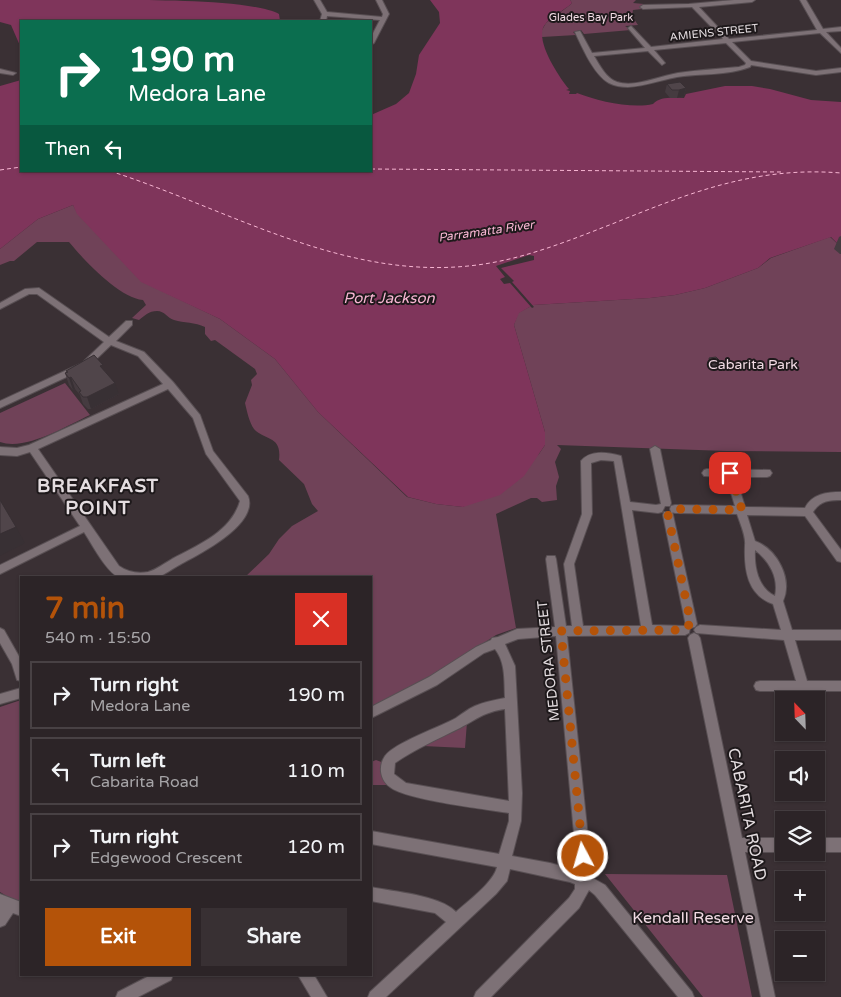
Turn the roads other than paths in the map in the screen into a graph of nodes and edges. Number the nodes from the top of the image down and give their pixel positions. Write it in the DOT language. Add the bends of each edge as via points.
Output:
graph roads {
  1 [pos="317,0"];
  2 [pos="378,0"];
  3 [pos="752,0"];
  4 [pos="803,0"];
  5 [pos="695,4"];
  6 [pos="643,7"];
  7 [pos="325,14"];
  8 [pos="384,19"];
  9 [pos="323,20"];
  10 [pos="631,28"];
  11 [pos="841,29"];
  12 [pos="821,31"];
  13 [pos="578,32"];
  14 [pos="372,41"];
  15 [pos="728,41"];
  16 [pos="650,49"];
  17 [pos="841,51"];
  18 [pos="590,55"];
  19 [pos="662,63"];
  20 [pos="749,64"];
  21 [pos="841,70"];
  22 [pos="0,71"];
  23 [pos="13,73"];
  24 [pos="0,306"];
  25 [pos="129,323"];
  26 [pos="111,342"];
  27 [pos="170,384"];
  28 [pos="0,406"];
  29 [pos="32,448"];
  30 [pos="655,449"];
  31 [pos="0,451"];
  32 [pos="707,473"];
  33 [pos="730,473"];
  34 [pos="767,473"];
  35 [pos="841,496"];
  36 [pos="626,505"];
  37 [pos="667,509"];
  38 [pos="742,510"];
  39 [pos="808,512"];
  40 [pos="86,527"];
  41 [pos="751,544"];
  42 [pos="841,558"];
  43 [pos="551,559"];
  44 [pos="0,570"];
  45 [pos="130,576"];
  46 [pos="140,576"];
  47 [pos="778,601"];
  48 [pos="646,630"];
  49 [pos="692,630"];
  50 [pos="561,631"];
  51 [pos="578,631"];
  52 [pos="0,633"];
  53 [pos="788,635"];
  54 [pos="841,635"];
  55 [pos="496,641"];
  56 [pos="20,673"];
  57 [pos="760,686"];
  58 [pos="802,686"];
  59 [pos="841,686"];
  60 [pos="20,693"];
  61 [pos="0,699"];
  62 [pos="511,704"];
  63 [pos="372,712"];
  64 [pos="516,808"];
  65 [pos="372,837"];
  66 [pos="736,845"];
  67 [pos="775,845"];
  68 [pos="825,845"];
  69 [pos="841,845"];
  70 [pos="505,862"];
  71 [pos="583,879"];
  72 [pos="372,894"];
  73 [pos="10,906"];
  74 [pos="0,920"];
  75 [pos="454,922"];
  76 [pos="164,976"];
  77 [pos="306,976"];
  78 [pos="123,997"];
  79 [pos="320,997"];
  80 [pos="375,997"];
  81 [pos="481,997"];
  82 [pos="687,997"];
  83 [pos="768,997"];
  1 -- 7 [label="street"];
  2 -- 8 [label="street" via="386,12"];
  3 -- 5 [label="street"];
  4 -- 12 [label="street"];
  5 -- 6 [label="street"];
  5 -- 15 [label="street"];
  7 -- 8 [label="street"];
  7 -- 9 [label="street"];
  8 -- 14 [label="street"];
  10 -- 16 [label="street"];
  11 -- 12 [label="street, AMIENS STREET"];
  12 -- 15 [label="street, AMIENS STREET"];
  12 -- 17 [label="street"];
  13 -- 18 [label="street"];
  15 -- 16 [label="street, AMIENS STREET"];
  15 -- 20 [label="street"];
  16 -- 18 [label="street, AMIENS STREET"];
  16 -- 19 [label="street"];
  18 -- 20 [label="street" via="608,79 624,84 744,68"];
  20 -- 21 [label="street" via="816,73"];
  22 -- 23 [label="street"];
  24 -- 26 [label="street" via="28,291 39,291"];
  25 -- 26 [label="street"];
  26 -- 27 [label="street" via="141,354"];
  26 -- 28 [label="street" via="78,370"];
  27 -- 29 [label="street"];
  27 -- 46 [label="street" via="197,417 209,452 245,501 238,517 225,533 211,543 154,574"];
  29 -- 31 [label="street" via="17,452"];
  29 -- 40 [label="street"];
  30 -- 37 [label="street, CABARITA ROAD"];
  32 -- 33 [label="street"];
  33 -- 34 [label="street"];
  33 -- 38 [label="street"];
  35 -- 39 [label="street" via="818,499"];
  36 -- 37 [label="street"];
  36 -- 48 [label="street"];
  36 -- 51 [label="street" via="618,459 590,457 586,461 587,514 569,564"];
  37 -- 38 [label="street"];
  37 -- 49 [label="street, CABARITA ROAD"];
  38 -- 39 [label="street"];
  38 -- 41 [label="street"];
  39 -- 42 [label="street"];
  40 -- 44 [label="street"];
  40 -- 45 [label="street" via="115,569"];
  41 -- 47 [label="street" via="749,553 759,590 767,598"];
  41 -- 47 [label="street" via="768,554 781,578 783,590"];
  43 -- 50 [label="street, MEDORA STREET"];
  47 -- 53 [label="street"];
  48 -- 49 [label="street"];
  48 -- 51 [label="street"];
  49 -- 53 [label="street"];
  49 -- 66 [label="street, CABARITA ROAD"];
  50 -- 51 [label="street"];
  50 -- 55 [label="street" via="517,634"];
  50 -- 71 [label="street, MEDORA STREET"];
  52 -- 56 [label="street"];
  53 -- 54 [label="street"];
  53 -- 58 [label="street"];
  55 -- 62 [label="street" via="509,666"];
  55 -- 63 [label="street" via="433,681"];
  57 -- 58 [label="street"];
  58 -- 59 [label="street"];
  60 -- 61 [label="street"];
  62 -- 64 [label="street"];
  62 -- 64 [label="street" via="486,707 403,750 390,759 387,772 395,785"];
  64 -- 70 [label="street"];
  65 -- 70 [label="street"];
  66 -- 67 [label="street"];
  66 -- 83 [label="street, CABARITA ROAD"];
  68 -- 69 [label="street"];
  70 -- 71 [label="street"];
  70 -- 75 [label="street" via="498,882"];
  71 -- 81 [label="street" via="582,891 574,903"];
  71 -- 82 [label="street" via="600,890"];
  72 -- 75 [label="street" via="437,907"];
  73 -- 74 [label="street"];
  75 -- 80 [label="street"];
  76 -- 78 [label="street"];
  77 -- 79 [label="street"];
}
